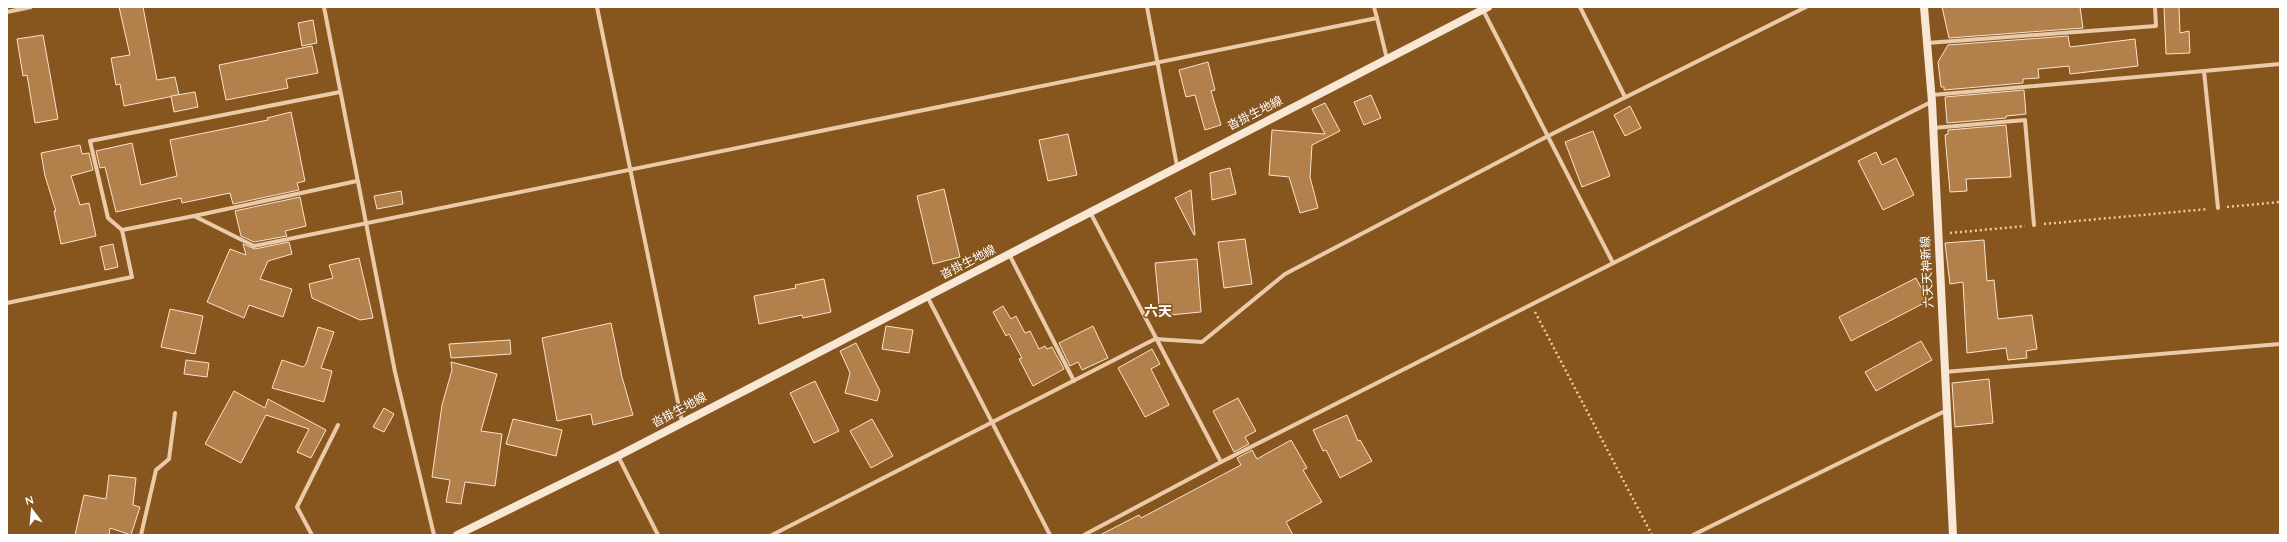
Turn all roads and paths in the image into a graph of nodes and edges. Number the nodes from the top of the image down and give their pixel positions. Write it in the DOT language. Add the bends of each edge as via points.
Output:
graph roads {
  1 [pos="31,7"];
  2 [pos="324,7"];
  3 [pos="597,7"];
  4 [pos="1147,7"];
  5 [pos="1374,7"];
  6 [pos="1580,7"];
  7 [pos="1806,7"];
  8 [pos="1924,7"];
  9 [pos="2155,7"];
  10 [pos="1485,8"];
  11 [pos="7,12"];
  12 [pos="1377,18"];
  13 [pos="1928,43"];
  14 [pos="1387,59"];
  15 [pos="1158,62"];
  16 [pos="2280,64"];
  17 [pos="2204,71"];
  18 [pos="340,92"];
  19 [pos="1625,97"];
  20 [pos="1932,98"];
  21 [pos="1933,128"];
  22 [pos="1548,136"];
  23 [pos="1177,166"];
  24 [pos="631,170"];
  25 [pos="357,181"];
  26 [pos="2280,202"];
  27 [pos="2218,208"];
  28 [pos="1090,212"];
  29 [pos="194,216"];
  30 [pos="365,224"];
  31 [pos="2034,225"];
  32 [pos="122,230"];
  33 [pos="1938,234"];
  34 [pos="1009,254"];
  35 [pos="1613,263"];
  36 [pos="927,296"];
  37 [pos="7,304"];
  38 [pos="1531,305"];
  39 [pos="1156,339"];
  40 [pos="2280,344"];
  41 [pos="1944,372"];
  42 [pos="1074,381"];
  43 [pos="1946,410"];
  44 [pos="175,413"];
  45 [pos="682,422"];
  46 [pos="992,423"];
  47 [pos="338,425"];
  48 [pos="618,456"];
  49 [pos="1221,462"];
  50 [pos="141,535"];
  51 [pos="312,535"];
  52 [pos="434,535"];
  53 [pos="457,535"];
  54 [pos="658,535"];
  55 [pos="772,535"];
  56 [pos="1050,535"];
  57 [pos="1084,535"];
  58 [pos="1652,535"];
  59 [pos="1693,535"];
  60 [pos="1953,535"];
  1 -- 11 [label="street"];
  2 -- 18 [label="street"];
  3 -- 24 [label="street"];
  4 -- 15 [label="street"];
  5 -- 12 [label="street"];
  6 -- 19 [label="street"];
  7 -- 19 [label="street"];
  8 -- 13 [label="main road, 六天天神新線"];
  9 -- 13 [label="street" via="2156,26"];
  10 -- 14 [label="main road, 沓掛生地線"];
  10 -- 22 [label="street"];
  12 -- 14 [label="street"];
  12 -- 15 [label="street"];
  13 -- 20 [label="main road, 六天天神新線"];
  14 -- 23 [label="main road, 沓掛生地線"];
  15 -- 23 [label="street"];
  15 -- 24 [label="street"];
  16 -- 17 [label="street"];
  17 -- 20 [label="street"];
  17 -- 27 [label="street"];
  18 -- 25 [label="street"];
  18 -- 32 [label="street" via="90,141 108,218"];
  19 -- 22 [label="street"];
  20 -- 21 [label="main road, 六天天神新線"];
  20 -- 35 [label="street"];
  21 -- 31 [label="street" via="2025,120"];
  21 -- 33 [label="main road, 六天天神新線"];
  22 -- 35 [label="street"];
  22 -- 39 [label="street" via="1286,274 1202,342"];
  23 -- 28 [label="main road, 沓掛生地線"];
  24 -- 30 [label="street"];
  24 -- 45 [label="street"];
  25 -- 29 [label="street"];
  25 -- 30 [label="street"];
  26 -- 27 [label="path"];
  27 -- 31 [label="path"];
  28 -- 34 [label="main road, 沓掛生地線"];
  28 -- 39 [label="street"];
  29 -- 30 [label="street" via="254,246"];
  29 -- 32 [label="street"];
  30 -- 52 [label="street" via="395,372"];
  31 -- 33 [label="path"];
  32 -- 37 [label="street" via="132,277"];
  33 -- 41 [label="main road, 六天天神新線"];
  34 -- 36 [label="main road, 沓掛生地線"];
  34 -- 42 [label="street"];
  35 -- 38 [label="street"];
  36 -- 45 [label="main road, 沓掛生地線"];
  36 -- 46 [label="street"];
  38 -- 49 [label="street"];
  38 -- 58 [label="path"];
  39 -- 42 [label="street"];
  39 -- 49 [label="street"];
  40 -- 41 [label="street"];
  41 -- 43 [label="main road, 六天天神新線"];
  42 -- 46 [label="street"];
  43 -- 59 [label="street"];
  43 -- 60 [label="main road, 六天天神新線"];
  44 -- 50 [label="street" via="168,459 156,470"];
  45 -- 48 [label="main road, 沓掛生地線"];
  46 -- 55 [label="street"];
  46 -- 56 [label="street"];
  47 -- 51 [label="street" via="297,507"];
  48 -- 53 [label="main road, 沓掛生地線"];
  48 -- 54 [label="street"];
  49 -- 57 [label="street"];
}
